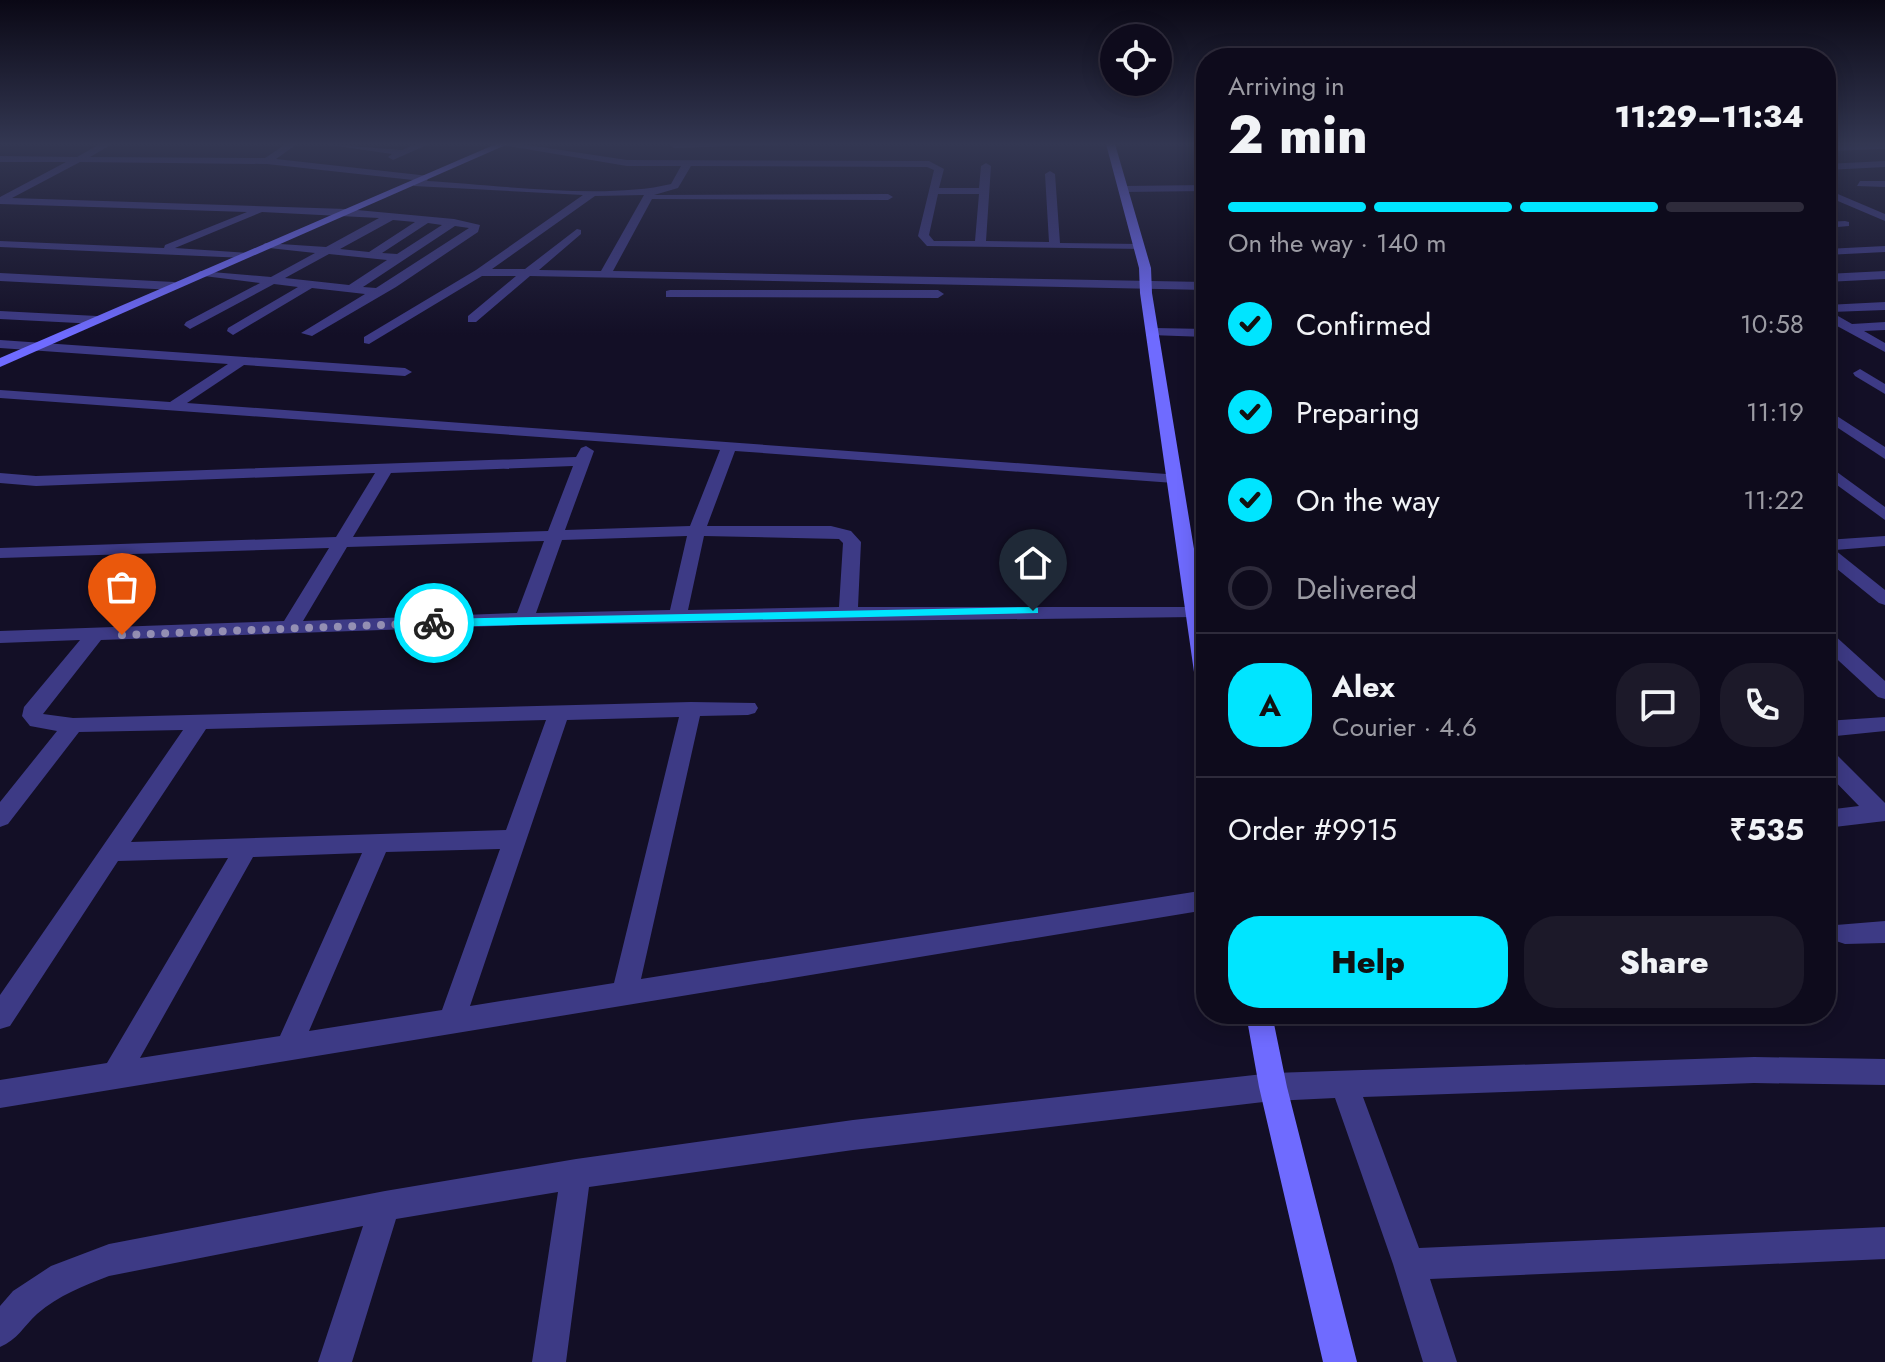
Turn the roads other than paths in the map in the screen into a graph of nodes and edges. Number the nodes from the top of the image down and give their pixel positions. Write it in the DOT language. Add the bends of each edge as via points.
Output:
graph roads {
  1 [pos="248,208"];
  2 [pos="265,208"];
  3 [pos="357,208"];
  4 [pos="572,208"];
  5 [pos="643,208"];
  6 [pos="931,208"];
  7 [pos="983,208"];
  8 [pos="1052,208"];
  9 [pos="1128,208"];
  10 [pos="1862,208"];
  11 [pos="346,212"];
  12 [pos="391,216"];
  13 [pos="1885,218"];
  14 [pos="426,220"];
  15 [pos="454,222"];
  16 [pos="1836,224"];
  17 [pos="1845,224"];
  18 [pos="577,232"];
  19 [pos="0,244"];
  20 [pos="269,245"];
  21 [pos="980,246"];
  22 [pos="1055,247"];
  23 [pos="1140,247"];
  24 [pos="1885,249"];
  25 [pos="162,250"];
  26 [pos="326,251"];
  27 [pos="1836,251"];
  28 [pos="245,255"];
  29 [pos="371,255"];
  30 [pos="399,258"];
  31 [pos="480,272"];
  32 [pos="204,273"];
  33 [pos="528,275"];
  34 [pos="1885,275"];
  35 [pos="604,276"];
  36 [pos="0,277"];
  37 [pos="1836,277"];
  38 [pos="270,281"];
  39 [pos="309,285"];
  40 [pos="174,286"];
  41 [pos="1196,286"];
  42 [pos="351,289"];
  43 [pos="1146,289"];
  44 [pos="378,292"];
  45 [pos="670,294"];
  46 [pos="1885,306"];
  47 [pos="1836,311"];
  48 [pos="0,315"];
  49 [pos="1836,318"];
  50 [pos="472,319"];
  51 [pos="97,320"];
  52 [pos="190,325"];
  53 [pos="1885,326"];
  54 [pos="1851,328"];
  55 [pos="1836,329"];
  56 [pos="233,331"];
  57 [pos="1155,332"];
  58 [pos="307,333"];
  59 [pos="1196,333"];
  60 [pos="369,340"];
  61 [pos="0,344"];
  62 [pos="40,345"];
  63 [pos="1885,348"];
  64 [pos="241,361"];
  65 [pos="0,363"];
  66 [pos="405,372"];
  67 [pos="1860,373"];
  68 [pos="1885,390"];
  69 [pos="0,394"];
  70 [pos="173,406"];
  71 [pos="1836,420"];
  72 [pos="592,436"];
  73 [pos="729,447"];
  74 [pos="1885,454"];
  75 [pos="582,461"];
  76 [pos="385,470"];
  77 [pos="1836,477"];
  78 [pos="0,478"];
  79 [pos="1174,478"];
  80 [pos="1885,515"];
  81 [pos="694,531"];
  82 [pos="555,537"];
  83 [pos="1885,541"];
  84 [pos="341,542"];
  85 [pos="1836,547"];
  86 [pos="0,553"];
  87 [pos="1836,557"];
  88 [pos="1885,599"];
  89 [pos="1195,611"];
  90 [pos="848,613"];
  91 [pos="678,616"];
  92 [pos="1196,618"];
  93 [pos="524,619"];
  94 [pos="289,628"];
  95 [pos="94,636"];
  96 [pos="3,641"];
  97 [pos="1836,647"];
  98 [pos="1885,692"];
  99 [pos="748,708"];
  100 [pos="691,709"];
  101 [pos="559,712"];
  102 [pos="201,720"];
  103 [pos="1885,724"];
  104 [pos="73,725"];
  105 [pos="1836,728"];
  106 [pos="1836,768"];
  107 [pos="1882,812"];
  108 [pos="0,818"];
  109 [pos="1836,818"];
  110 [pos="515,839"];
  111 [pos="378,843"];
  112 [pos="246,848"];
  113 [pos="111,852"];
  114 [pos="1196,902"];
  115 [pos="1885,932"];
  116 [pos="1845,933"];
  117 [pos="625,993"];
  118 [pos="0,1017"];
  119 [pos="451,1022"];
  120 [pos="1261,1024"];
  121 [pos="289,1047"];
  122 [pos="1885,1072"];
  123 [pos="115,1076"];
  124 [pos="1344,1084"];
  125 [pos="1273,1087"];
  126 [pos="0,1094"];
  127 [pos="576,1174"];
  128 [pos="385,1206"];
  129 [pos="1885,1243"];
  130 [pos="1409,1264"];
  131 [pos="0,1330"];
  132 [pos="335,1362"];
  133 [pos="549,1362"];
  134 [pos="1340,1362"];
  135 [pos="1440,1362"];
  1 -- 2 [label="street"];
  2 -- 11 [label="street"];
  2 -- 25 [label="street"];
  3 -- 11 [label="main road"];
  4 -- 31 [label="street"];
  5 -- 35 [label="street"];
  6 -- 21 [label="street" via="925,240"];
  7 -- 21 [label="street"];
  8 -- 22 [label="street"];
  9 -- 23 [label="main road"];
  10 -- 13 [label="street"];
  11 -- 12 [label="street"];
  11 -- 20 [label="main road"];
  12 -- 14 [label="street"];
  12 -- 26 [label="street"];
  14 -- 15 [label="street"];
  14 -- 29 [label="street"];
  15 -- 30 [label="street"];
  15 -- 44 [label="street" via="476,228"];
  16 -- 17 [label="street"];
  18 -- 33 [label="street"];
  19 -- 25 [label="street"];
  20 -- 26 [label="street"];
  20 -- 28 [label="main road"];
  21 -- 22 [label="street"];
  22 -- 23 [label="street"];
  23 -- 43 [label="main road"];
  24 -- 27 [label="street"];
  25 -- 28 [label="street"];
  26 -- 29 [label="street"];
  26 -- 38 [label="street"];
  28 -- 32 [label="main road"];
  29 -- 30 [label="street"];
  30 -- 42 [label="street"];
  31 -- 33 [label="street"];
  31 -- 60 [label="street"];
  32 -- 38 [label="street"];
  32 -- 40 [label="main road"];
  33 -- 35 [label="street"];
  33 -- 50 [label="street"];
  34 -- 37 [label="street"];
  35 -- 43 [label="street"];
  36 -- 40 [label="street"];
  38 -- 39 [label="street"];
  38 -- 52 [label="street"];
  39 -- 42 [label="street"];
  39 -- 56 [label="street"];
  40 -- 51 [label="main road"];
  41 -- 43 [label="street"];
  42 -- 44 [label="street"];
  43 -- 45 [label="street"];
  43 -- 57 [label="main road"];
  44 -- 58 [label="street"];
  46 -- 47 [label="street"];
  48 -- 51 [label="street"];
  49 -- 54 [label="street"];
  51 -- 62 [label="main road"];
  53 -- 54 [label="street"];
  54 -- 55 [label="street"];
  54 -- 63 [label="street"];
  57 -- 59 [label="street"];
  57 -- 79 [label="main road"];
  61 -- 62 [label="street"];
  62 -- 64 [label="street"];
  62 -- 65 [label="main road"];
  64 -- 66 [label="street"];
  64 -- 70 [label="street"];
  67 -- 68 [label="street"];
  69 -- 70 [label="street"];
  70 -- 72 [label="street"];
  71 -- 74 [label="street"];
  72 -- 73 [label="street"];
  72 -- 75 [label="street"];
  73 -- 79 [label="street"];
  73 -- 81 [label="street"];
  75 -- 76 [label="street"];
  75 -- 82 [label="street"];
  76 -- 78 [label="street"];
  76 -- 84 [label="street"];
  77 -- 80 [label="street"];
  79 -- 89 [label="main road"];
  81 -- 82 [label="street"];
  81 -- 90 [label="street" via="845,535 852,542"];
  81 -- 91 [label="street"];
  82 -- 84 [label="street"];
  82 -- 93 [label="street"];
  83 -- 85 [label="street"];
  84 -- 86 [label="street"];
  84 -- 94 [label="street"];
  87 -- 88 [label="street"];
  89 -- 90 [label="street"];
  89 -- 92 [label="main road"];
  90 -- 91 [label="street"];
  91 -- 93 [label="street"];
  93 -- 94 [label="street"];
  94 -- 95 [label="street"];
  95 -- 96 [label="street"];
  95 -- 104 [label="street" via="34,707 37,721"];
  97 -- 98 [label="street"];
  99 -- 100 [label="street"];
  100 -- 101 [label="street"];
  100 -- 117 [label="street"];
  101 -- 102 [label="street"];
  101 -- 110 [label="street"];
  102 -- 104 [label="street"];
  102 -- 113 [label="street"];
  103 -- 105 [label="street"];
  104 -- 108 [label="street"];
  106 -- 107 [label="street"];
  107 -- 109 [label="street"];
  110 -- 111 [label="street"];
  110 -- 119 [label="street"];
  111 -- 112 [label="street"];
  111 -- 121 [label="street"];
  112 -- 113 [label="street"];
  112 -- 123 [label="street"];
  113 -- 118 [label="street"];
  114 -- 117 [label="street"];
  115 -- 116 [label="street"];
  117 -- 119 [label="street"];
  119 -- 121 [label="street"];
  120 -- 125 [label="main road"];
  121 -- 123 [label="street"];
  122 -- 124 [label="street" via="1754,1070"];
  123 -- 126 [label="street"];
  124 -- 125 [label="street"];
  124 -- 130 [label="street"];
  125 -- 127 [label="street" via="853,1135"];
  125 -- 134 [label="main road"];
  127 -- 128 [label="street"];
  127 -- 133 [label="street"];
  128 -- 131 [label="street" via="109,1260 62,1277 25,1303"];
  128 -- 132 [label="street"];
  129 -- 130 [label="street"];
  130 -- 135 [label="street"];
}
